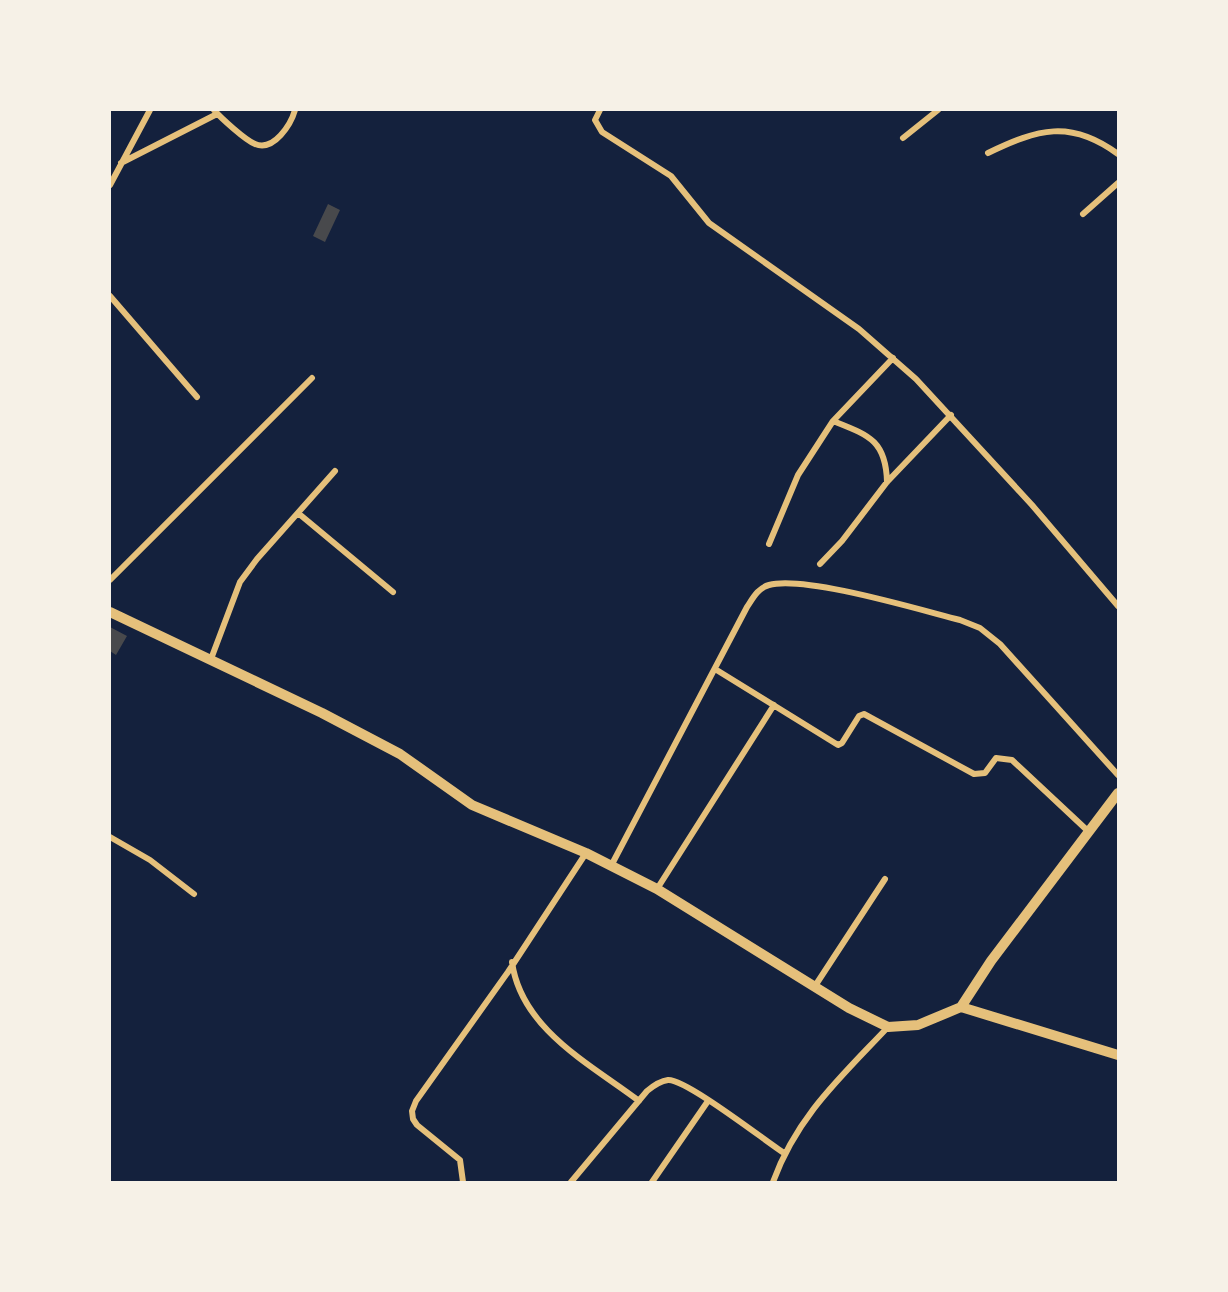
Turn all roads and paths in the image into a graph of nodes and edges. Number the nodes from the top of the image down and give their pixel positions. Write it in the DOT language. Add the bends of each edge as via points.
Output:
graph roads {
  1 [pos="150,110"];
  2 [pos="295,110"];
  3 [pos="600,110"];
  4 [pos="938,110"];
  5 [pos="216,112"];
  6 [pos="903,138"];
  7 [pos="988,153"];
  8 [pos="1119,154"];
  9 [pos="121,163"];
  10 [pos="1119,183"];
  11 [pos="110,185"];
  12 [pos="1083,214"];
  13 [pos="110,296"];
  14 [pos="893,358"];
  15 [pos="312,378"];
  16 [pos="197,397"];
  17 [pos="951,415"];
  18 [pos="833,421"];
  19 [pos="334,471"];
  20 [pos="887,482"];
  21 [pos="297,513"];
  22 [pos="769,544"];
  23 [pos="820,564"];
  24 [pos="110,580"];
  25 [pos="393,592"];
  26 [pos="1119,606"];
  27 [pos="110,612"];
  28 [pos="211,659"];
  29 [pos="715,669"];
  30 [pos="774,705"];
  31 [pos="1119,775"];
  32 [pos="1119,793"];
  33 [pos="1089,832"];
  34 [pos="110,837"];
  35 [pos="586,853"];
  36 [pos="611,866"];
  37 [pos="885,879"];
  38 [pos="657,889"];
  39 [pos="194,894"];
  40 [pos="512,962"];
  41 [pos="815,986"];
  42 [pos="961,1007"];
  43 [pos="888,1027"];
  44 [pos="1119,1055"];
  45 [pos="639,1101"];
  46 [pos="708,1101"];
  47 [pos="783,1153"];
  48 [pos="580,1180"];
  49 [pos="463,1182"];
  50 [pos="571,1182"];
  51 [pos="652,1182"];
  52 [pos="773,1182"];
  1 -- 9 [label="street"];
  2 -- 5 [label="street" via="277,138 264,145 254,144"];
  3 -- 14 [label="street" via="595,120 602,132 671,176 709,223 810,293"];
  4 -- 6 [label="street"];
  5 -- 9 [label="street"];
  7 -- 8 [label="street" via="1025,135 1070,132 1089,136"];
  9 -- 11 [label="street"];
  10 -- 12 [label="street"];
  13 -- 16 [label="street"];
  14 -- 17 [label="street"];
  14 -- 18 [label="street"];
  15 -- 24 [label="street"];
  17 -- 20 [label="street"];
  17 -- 26 [label="street"];
  18 -- 20 [label="street" via="875,442 884,455"];
  18 -- 22 [label="street" via="798,475"];
  19 -- 21 [label="street"];
  20 -- 23 [label="street"];
  21 -- 25 [label="street"];
  21 -- 28 [label="street" via="240,582"];
  27 -- 28 [label="street"];
  28 -- 35 [label="street" via="400,754 472,805"];
  29 -- 30 [label="street"];
  29 -- 31 [label="street" via="747,607 759,590 770,585 813,585 960,620 980,628 1000,644"];
  29 -- 36 [label="street"];
  30 -- 33 [label="street" via="838,745 864,714 974,774 985,773 996,758 1012,759"];
  30 -- 38 [label="street"];
  32 -- 33 [label="street"];
  33 -- 42 [label="street"];
  34 -- 39 [label="street" via="150,860"];
  35 -- 36 [label="street"];
  35 -- 40 [label="street"];
  36 -- 38 [label="street"];
  37 -- 41 [label="street"];
  38 -- 41 [label="street"];
  40 -- 45 [label="street" via="515,982 544,1026 567,1049"];
  40 -- 49 [label="street" via="412,1111 417,1125 460,1160"];
  41 -- 43 [label="street"];
  42 -- 43 [label="street" via="918,1025"];
  42 -- 44 [label="street"];
  43 -- 47 [label="street" via="814,1105"];
  45 -- 46 [label="street" via="657,1083 668,1080"];
  45 -- 48 [label="street"];
  46 -- 47 [label="street"];
  46 -- 51 [label="street"];
  47 -- 52 [label="street"];
  48 -- 50 [label="street"];
}
